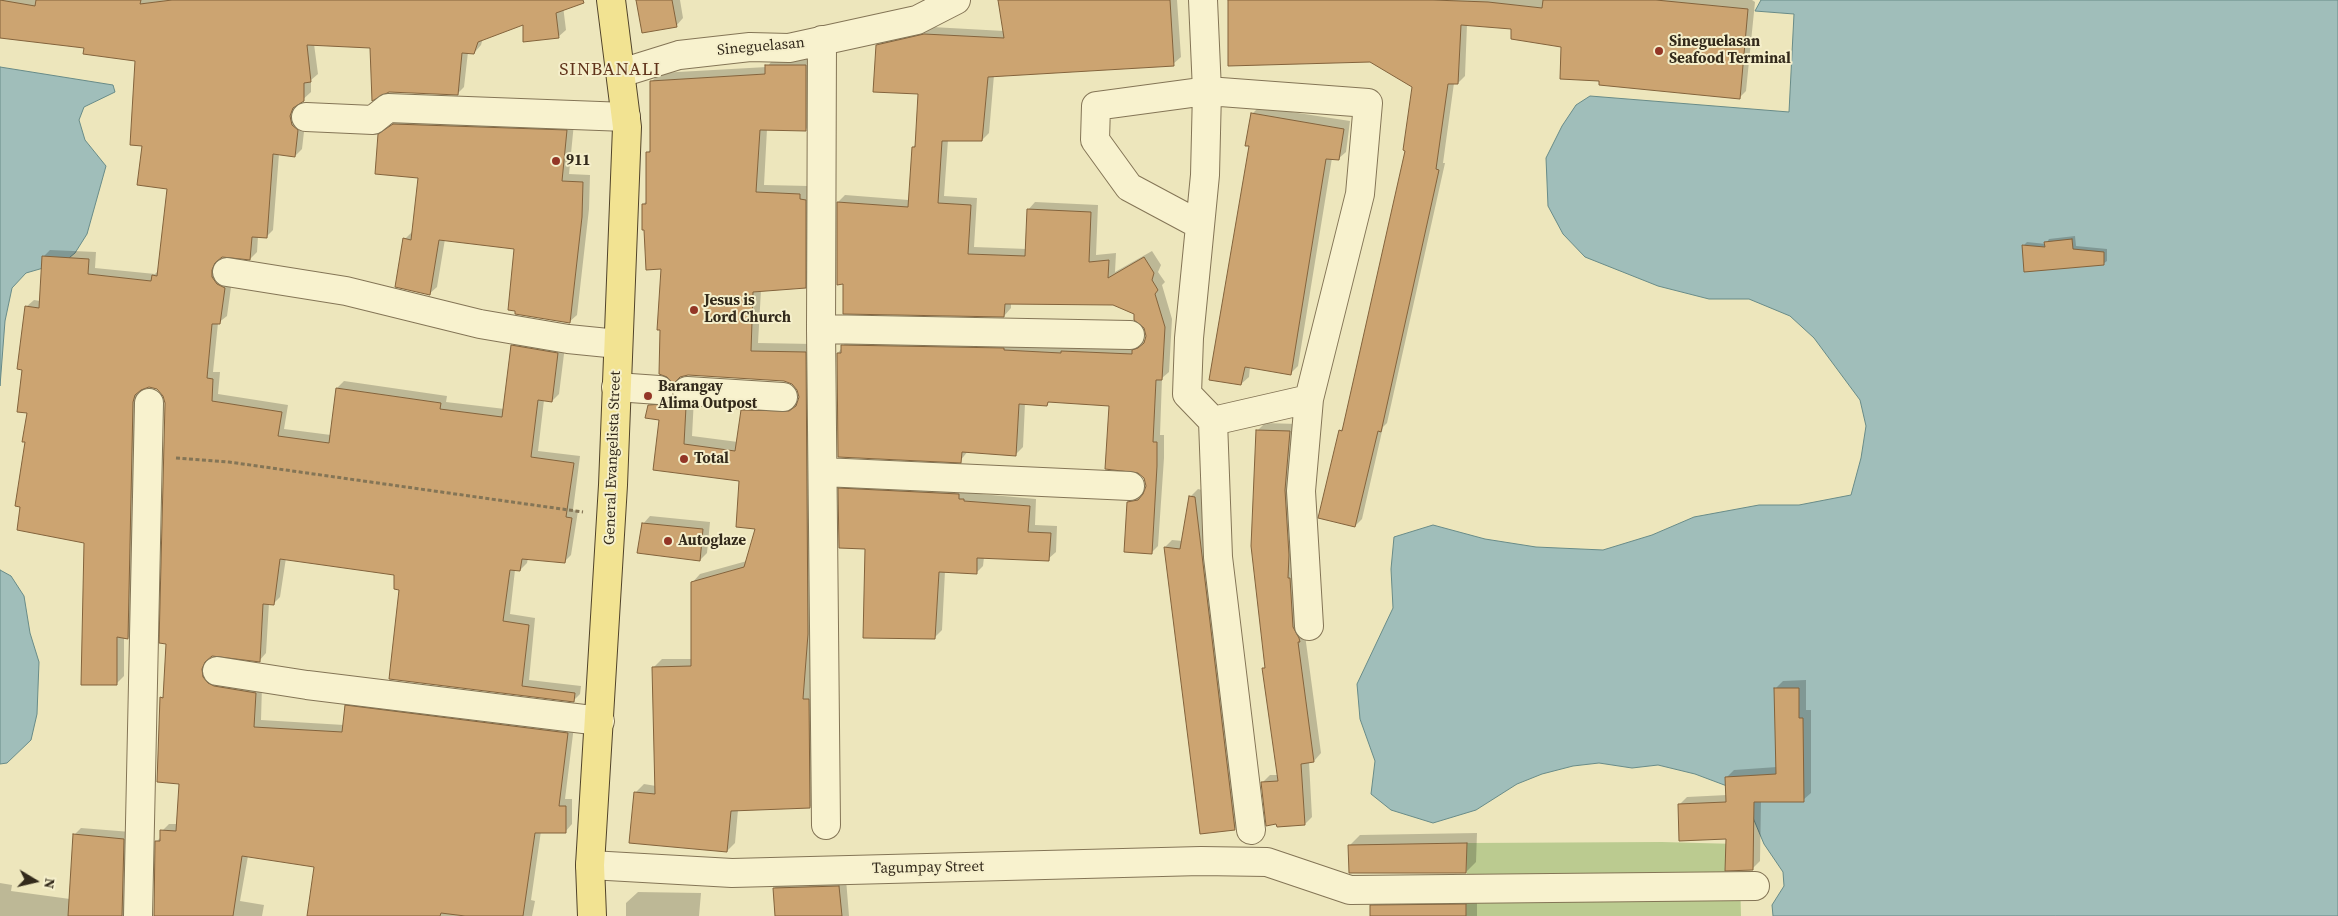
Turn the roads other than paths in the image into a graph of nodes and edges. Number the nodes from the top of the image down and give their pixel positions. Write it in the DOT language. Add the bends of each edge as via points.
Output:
graph roads {
  1 [pos="611,0"];
  2 [pos="956,0"];
  3 [pos="1203,0"];
  4 [pos="822,40"];
  5 [pos="620,73"];
  6 [pos="1208,91"];
  7 [pos="306,117"];
  8 [pos="626,117"];
  9 [pos="1200,225"];
  10 [pos="227,272"];
  11 [pos="820,329"];
  12 [pos="1130,335"];
  13 [pos="618,344"];
  14 [pos="616,387"];
  15 [pos="659,390"];
  16 [pos="687,391"];
  17 [pos="783,397"];
  18 [pos="1309,399"];
  19 [pos="148,403"];
  20 [pos="1213,420"];
  21 [pos="823,472"];
  22 [pos="1130,486"];
  23 [pos="1309,626"];
  24 [pos="217,671"];
  25 [pos="600,720"];
  26 [pos="826,825"];
  27 [pos="1251,830"];
  28 [pos="590,865"];
  29 [pos="1755,886"];
  30 [pos="138,916"];
  31 [pos="592,916"];
  1 -- 5 [label="main road, General Evangelista Street"];
  2 -- 4 [label="street, Sineguelasan" via="917,20"];
  3 -- 6 [label="street"];
  4 -- 5 [label="street, Sineguelasan" via="790,48 750,47 679,55"];
  4 -- 11 [label="street"];
  5 -- 8 [label="main road, General Evangelista Street"];
  6 -- 9 [label="street"];
  6 -- 9 [label="street" via="1096,106 1095,140 1129,187"];
  6 -- 18 [label="street" via="1368,103 1360,194"];
  7 -- 8 [label="street" via="373,120 388,108"];
  8 -- 13 [label="main road, General Evangelista Street"];
  9 -- 20 [label="street" via="1187,394"];
  10 -- 13 [label="street" via="346,291 490,326"];
  11 -- 12 [label="street"];
  11 -- 21 [label="street"];
  13 -- 14 [label="main road, General Evangelista Street"];
  14 -- 15 [label="street"];
  14 -- 25 [label="main road, General Evangelista Street"];
  16 -- 17 [label="street"];
  18 -- 20 [label="street"];
  18 -- 23 [label="street" via="1301,491"];
  19 -- 30 [label="street"];
  20 -- 27 [label="street" via="1218,557"];
  21 -- 22 [label="street"];
  21 -- 26 [label="street"];
  24 -- 25 [label="street"];
  25 -- 28 [label="main road, General Evangelista Street"];
  28 -- 29 [label="street, Tagumpay Street" via="732,873 1266,862 1350,890"];
  28 -- 31 [label="main road, General Evangelista Street"];
}
